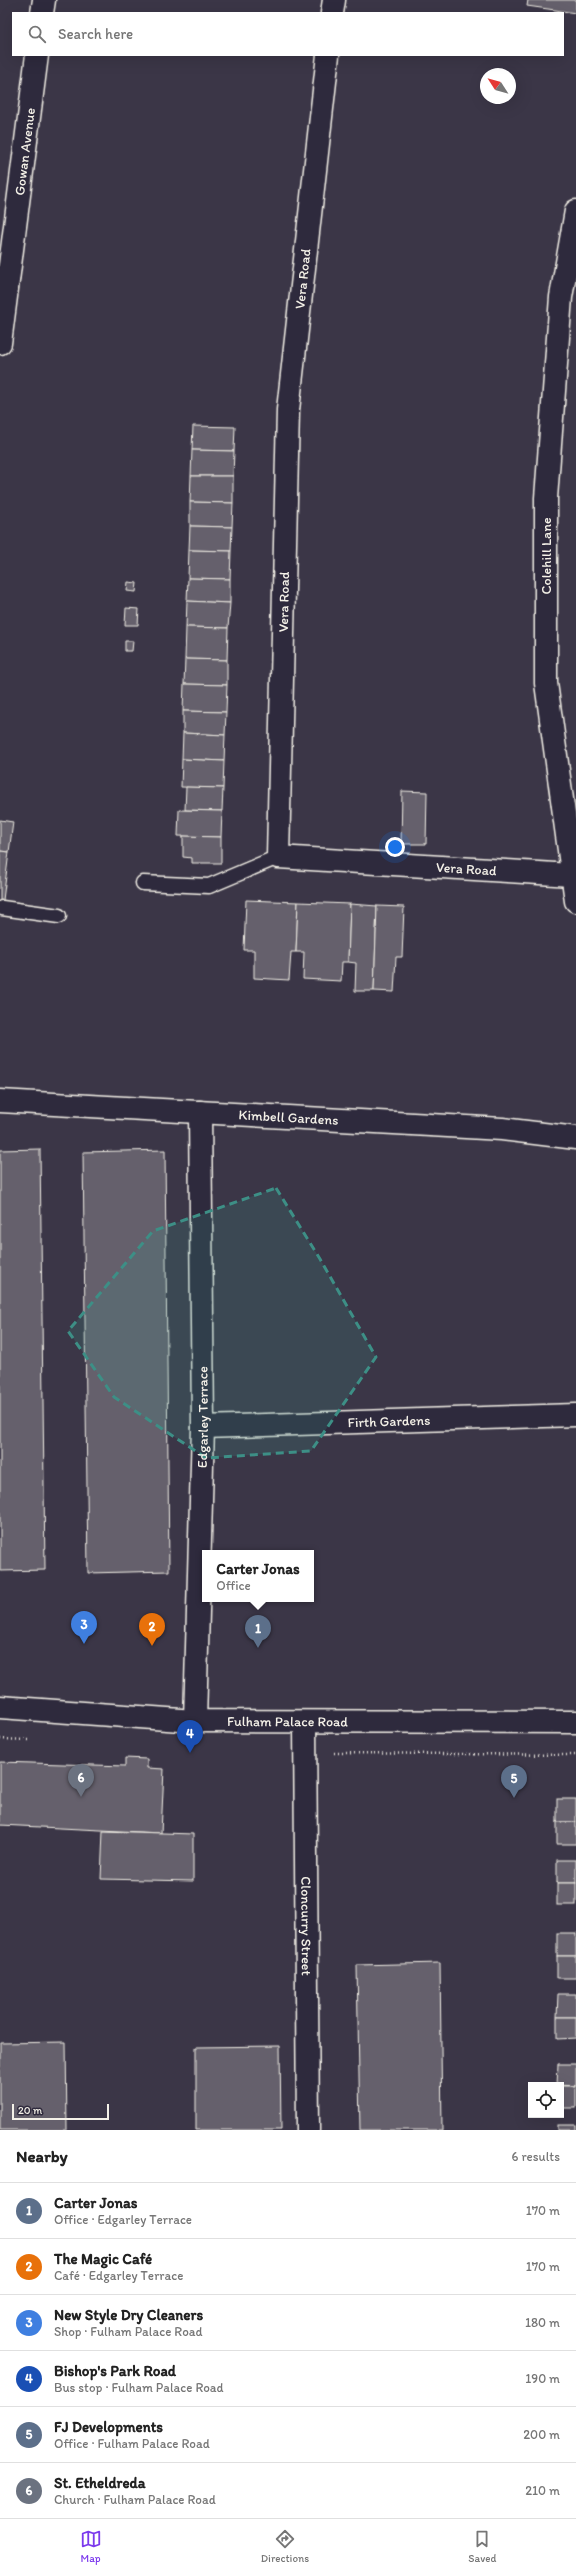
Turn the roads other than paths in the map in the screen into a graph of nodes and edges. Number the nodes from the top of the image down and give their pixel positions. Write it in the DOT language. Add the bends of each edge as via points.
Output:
graph roads {
  1 [pos="44,0"];
  2 [pos="334,0"];
  3 [pos="42,12"];
  4 [pos="332,12"];
  5 [pos="36,56"];
  6 [pos="328,56"];
  7 [pos="576,211"];
  8 [pos="0,343"];
  9 [pos="278,857"];
  10 [pos="572,875"];
  11 [pos="143,883"];
  12 [pos="576,901"];
  13 [pos="2,908"];
  14 [pos="59,916"];
  15 [pos="0,1100"];
  16 [pos="200,1112"];
  17 [pos="576,1138"];
  18 [pos="576,1415"];
  19 [pos="202,1427"];
  20 [pos="0,1707"];
  21 [pos="195,1721"];
  22 [pos="306,1722"];
  23 [pos="576,1722"];
  24 [pos="308,2130"];
  1 -- 3 [label="street"];
  2 -- 4 [label="street"];
  5 -- 8 [label="street, Gowan Avenue"];
  6 -- 9 [label="street, Vera Road" via="288,410"];
  7 -- 10 [label="street, Colehill Lane" via="561,297 546,505 546,683"];
  9 -- 10 [label="street, Vera Road"];
  9 -- 11 [label="lane" via="209,886"];
  10 -- 12 [label="street, Colehill Lane"];
  13 -- 14 [label="lane"];
  15 -- 16 [label="street, Kimbell Gardens"];
  16 -- 17 [label="street, Kimbell Gardens" via="502,1129"];
  16 -- 19 [label="street, Edgarley Terrace"];
  18 -- 19 [label="street, Firth Gardens"];
  19 -- 21 [label="street, Edgarley Terrace"];
  20 -- 21 [label="street, Fulham Palace Road"];
  21 -- 22 [label="street, Fulham Palace Road"];
  22 -- 23 [label="street, Fulham Palace Road"];
  22 -- 24 [label="street, Cloncurry Street"];
}
